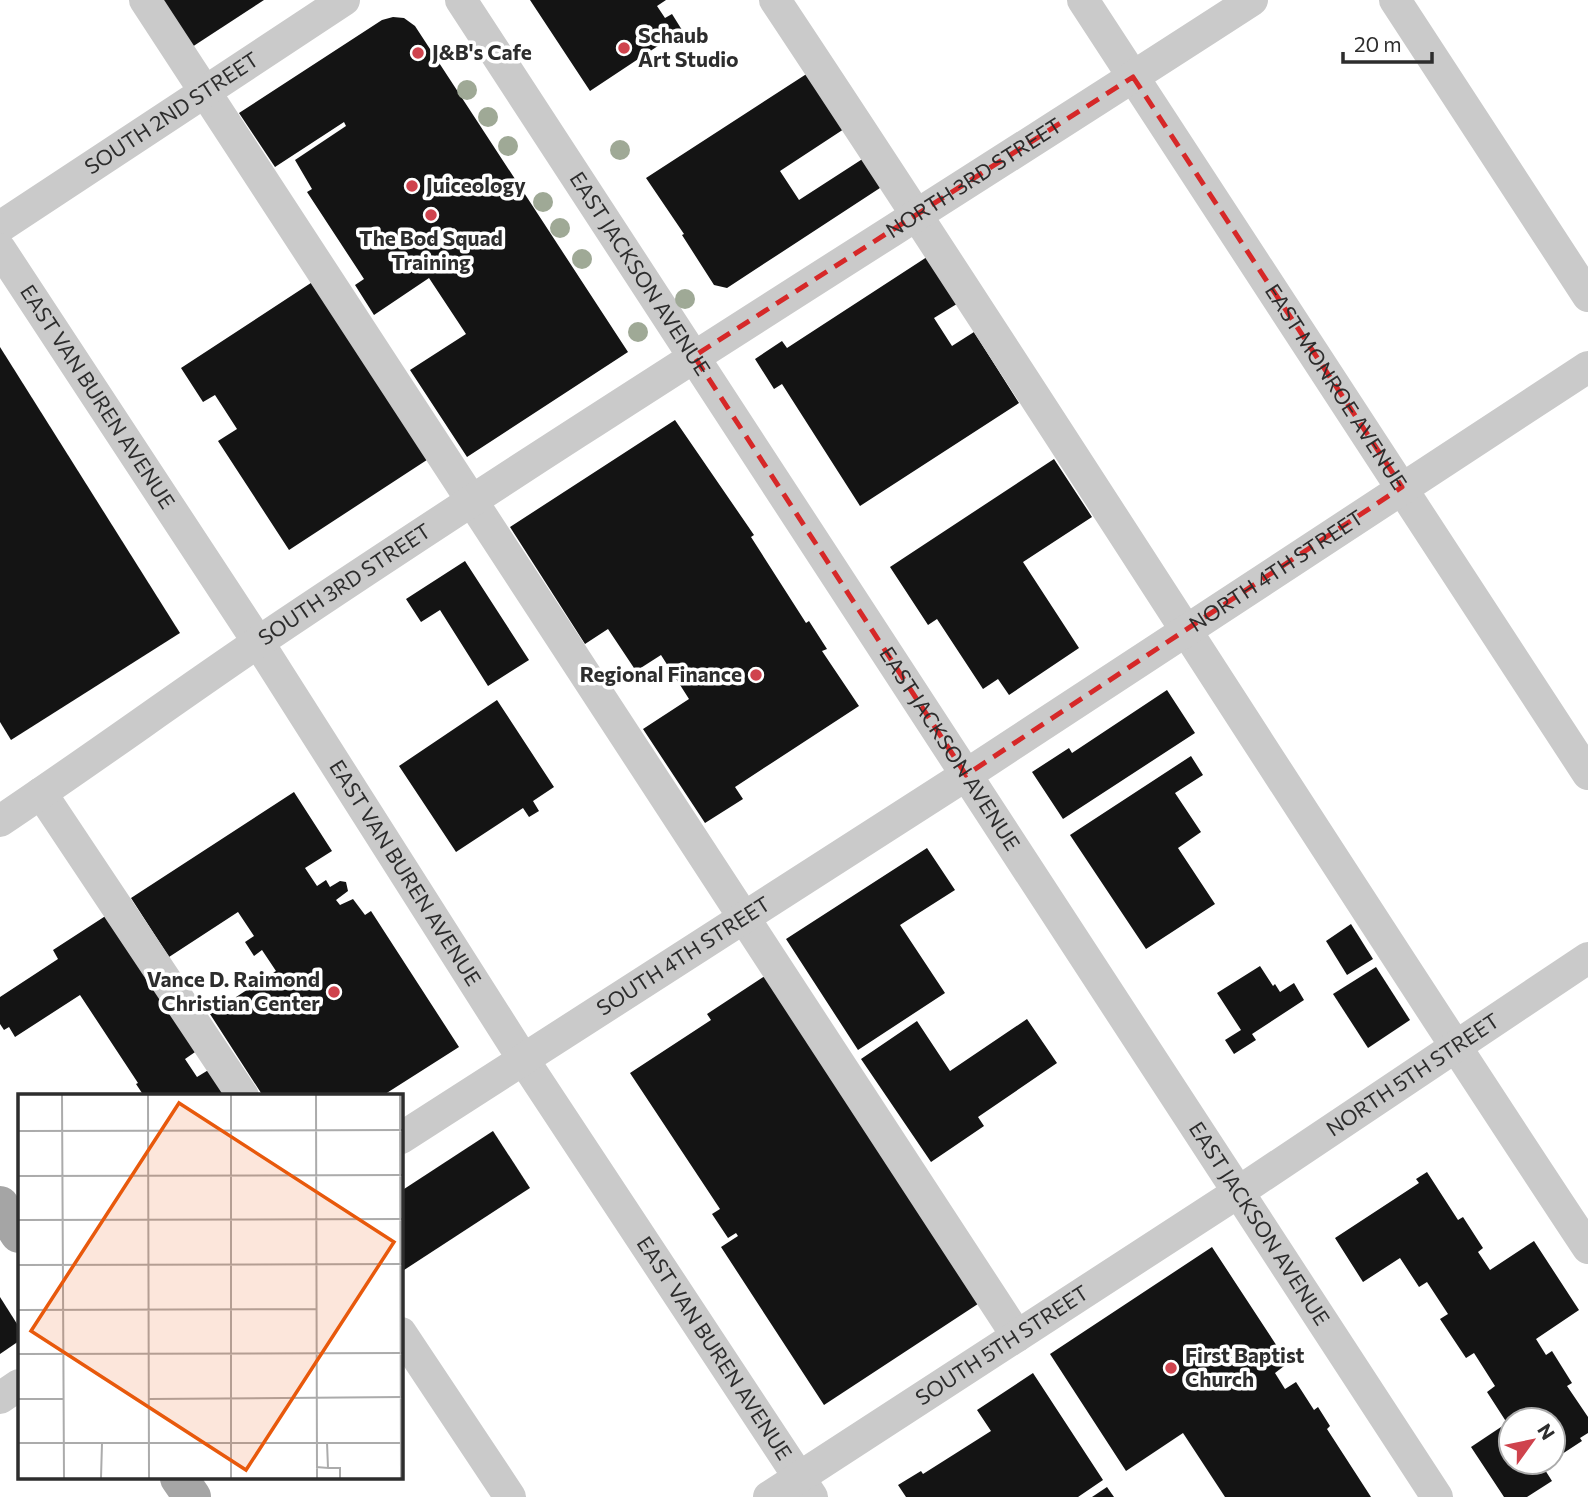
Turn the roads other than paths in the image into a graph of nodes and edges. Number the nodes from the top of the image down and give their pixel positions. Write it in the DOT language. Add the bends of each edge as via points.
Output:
graph roads {
  1 [pos="145,0"];
  2 [pos="344,0"];
  3 [pos="461,0"];
  4 [pos="775,0"];
  5 [pos="1083,0"];
  6 [pos="1252,0"];
  7 [pos="1395,0"];
  8 [pos="1133,77"];
  9 [pos="206,93"];
  10 [pos="918,215"];
  11 [pos="0,227"];
  12 [pos="0,249"];
  13 [pos="1588,296"];
  14 [pos="694,356"];
  15 [pos="1588,367"];
  16 [pos="1402,487"];
  17 [pos="473,501"];
  18 [pos="1185,631"];
  19 [pos="258,642"];
  20 [pos="1588,774"];
  21 [pos="966,775"];
  22 [pos="41,793"];
  23 [pos="0,821"];
  24 [pos="744,918"];
  25 [pos="1588,958"];
  26 [pos="1455,1048"];
  27 [pos="523,1059"];
  28 [pos="242,1094"];
  29 [pos="402,1137"];
  30 [pos="1237,1193"];
  31 [pos="0,1205"];
  32 [pos="18,1232"];
  33 [pos="1588,1248"];
  34 [pos="402,1335"];
  35 [pos="1017,1336"];
  36 [pos="18,1386"];
  37 [pos="0,1398"];
  38 [pos="180,1480"];
  39 [pos="805,1487"];
  40 [pos="192,1497"];
  41 [pos="510,1497"];
  42 [pos="769,1497"];
  43 [pos="1437,1497"];
  1 -- 9 [label="street"];
  2 -- 9 [label="street, SOUTH 2ND STREET"];
  3 -- 14 [label="street, EAST JACKSON AVENUE"];
  4 -- 10 [label="street"];
  5 -- 8 [label="street, EAST MONROE AVENUE"];
  6 -- 8 [label="street, NORTH 3RD STREET"];
  7 -- 13 [label="street"];
  8 -- 10 [label="street, NORTH 3RD STREET"];
  8 -- 16 [label="street, EAST MONROE AVENUE"];
  9 -- 11 [label="street, SOUTH 2ND STREET"];
  9 -- 17 [label="street"];
  10 -- 14 [label="street, NORTH 3RD STREET"];
  10 -- 18 [label="street"];
  12 -- 19 [label="street, EAST VAN BUREN AVENUE"];
  14 -- 17 [label="street, SOUTH 3RD STREET"];
  14 -- 21 [label="street, EAST JACKSON AVENUE"];
  15 -- 16 [label="street, NORTH 4TH STREET"];
  16 -- 18 [label="street, NORTH 4TH STREET"];
  16 -- 20 [label="street, EAST MONROE AVENUE"];
  17 -- 19 [label="street, SOUTH 3RD STREET"];
  17 -- 24 [label="street"];
  18 -- 21 [label="street, NORTH 4TH STREET"];
  18 -- 26 [label="street"];
  19 -- 22 [label="street, SOUTH 3RD STREET"];
  19 -- 27 [label="street, EAST VAN BUREN AVENUE"];
  21 -- 24 [label="street, SOUTH 4TH STREET"];
  21 -- 30 [label="street, EAST JACKSON AVENUE"];
  22 -- 23 [label="street, SOUTH 3RD STREET"];
  22 -- 28 [label="street"];
  24 -- 27 [label="street, SOUTH 4TH STREET"];
  24 -- 35 [label="street"];
  25 -- 26 [label="street, NORTH 5TH STREET"];
  26 -- 30 [label="street, NORTH 5TH STREET"];
  26 -- 33 [label="street"];
  27 -- 29 [label="street, SOUTH 4TH STREET"];
  27 -- 39 [label="street, EAST VAN BUREN AVENUE"];
  30 -- 35 [label="street, SOUTH 5TH STREET"];
  30 -- 43 [label="street, EAST JACKSON AVENUE"];
  31 -- 32 [label="main road"];
  34 -- 41 [label="street"];
  35 -- 39 [label="street, SOUTH 5TH STREET"];
  36 -- 37 [label="street"];
  38 -- 40 [label="main road"];
  39 -- 42 [label="street, SOUTH 5TH STREET"];
}
